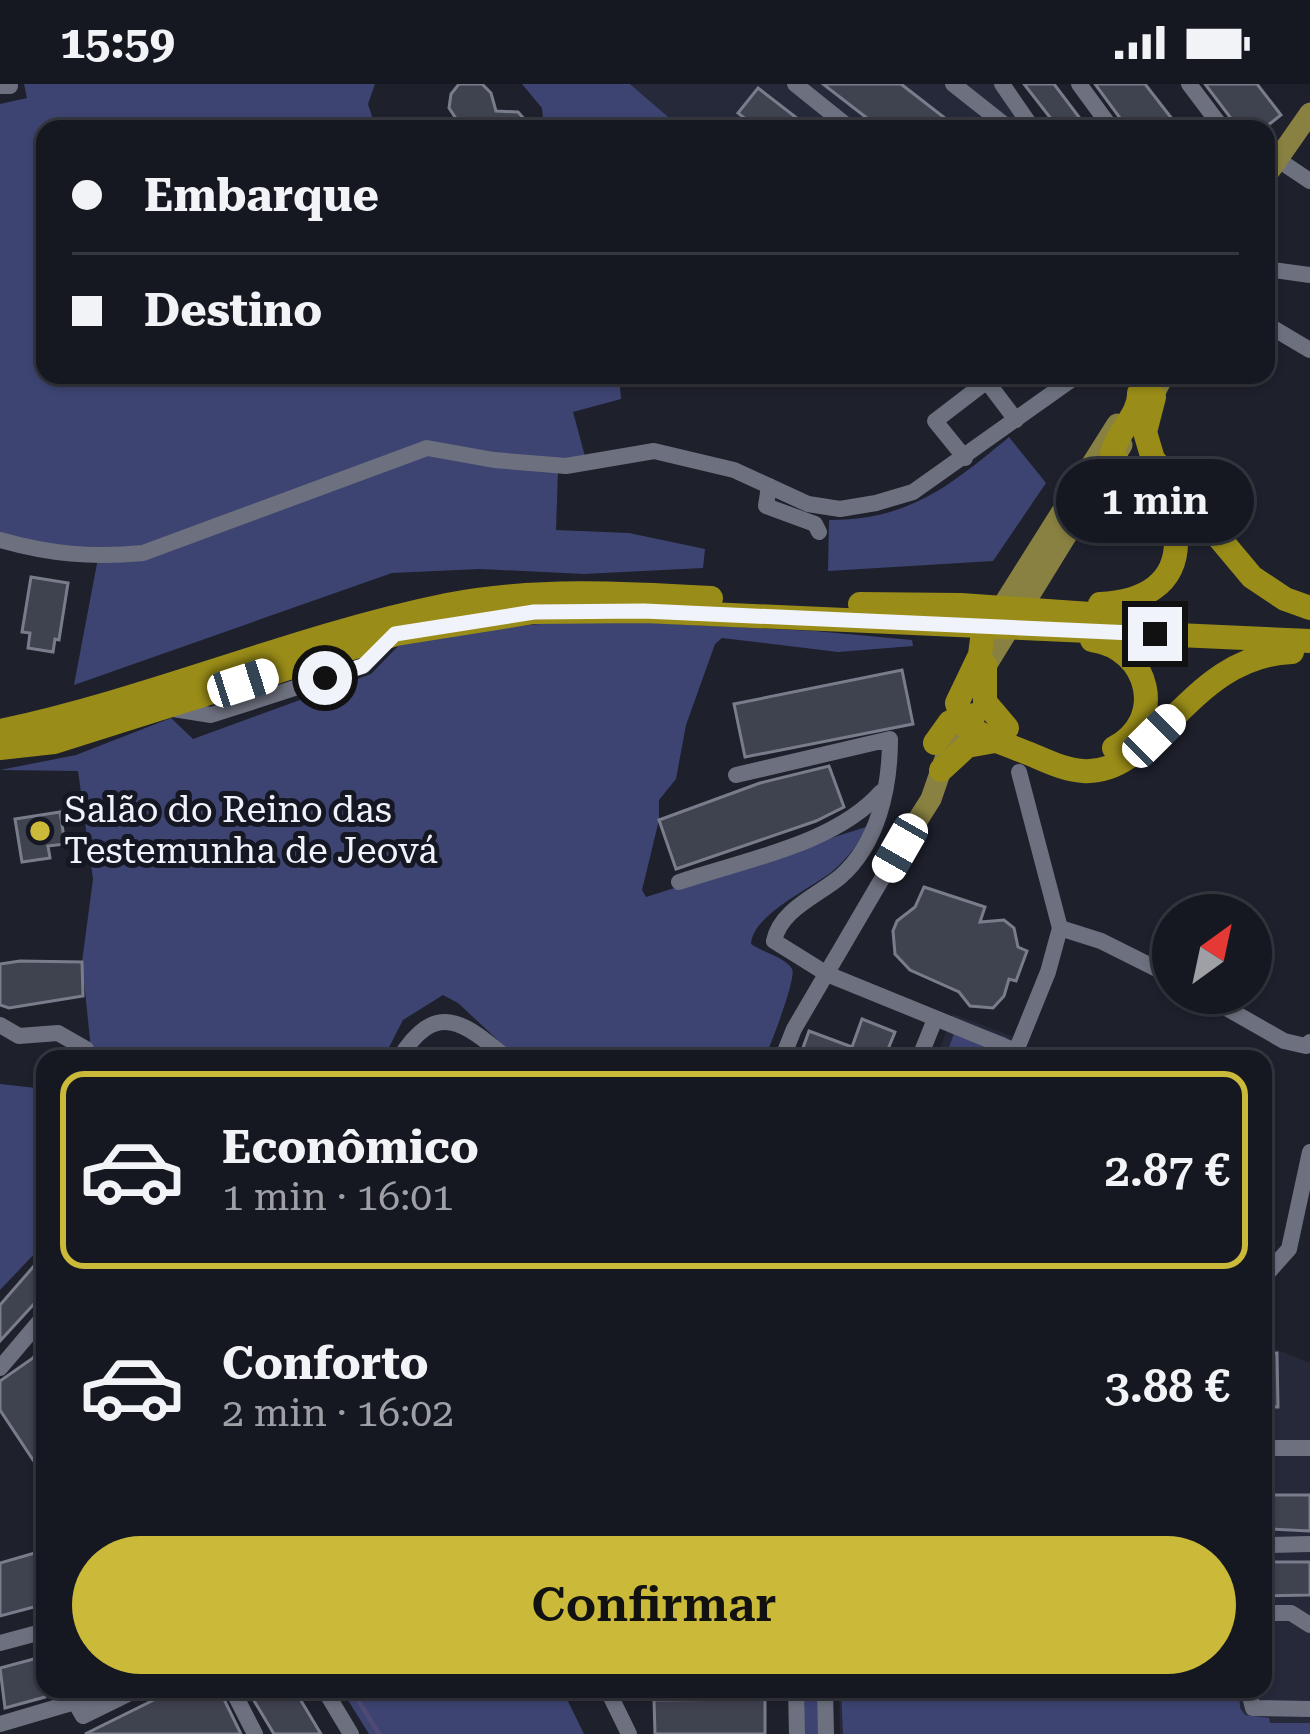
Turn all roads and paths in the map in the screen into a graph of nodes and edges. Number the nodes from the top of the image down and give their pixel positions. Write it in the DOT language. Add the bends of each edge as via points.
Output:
graph roads {
  1 [pos="795,84"];
  2 [pos="953,84"];
  3 [pos="1002,84"];
  4 [pos="1079,84"];
  5 [pos="1189,84"];
  6 [pos="0,86"];
  7 [pos="10,86"];
  8 [pos="1310,113"];
  9 [pos="840,120"];
  10 [pos="999,120"];
  11 [pos="1027,120"];
  12 [pos="1105,120"];
  13 [pos="1216,120"];
  14 [pos="1275,164"];
  15 [pos="1275,169"];
  16 [pos="1310,181"];
  17 [pos="1275,270"];
  18 [pos="1310,275"];
  19 [pos="1275,329"];
  20 [pos="1310,350"];
  21 [pos="980,384"];
  22 [pos="993,384"];
  23 [pos="1064,384"];
  24 [pos="1152,384"];
  25 [pos="1016,420"];
  26 [pos="1114,457"];
  27 [pos="964,458"];
  28 [pos="1088,466"];
  29 [pos="769,486"];
  30 [pos="1174,487"];
  31 [pos="1147,488"];
  32 [pos="1084,505"];
  33 [pos="819,532"];
  34 [pos="0,540"];
  35 [pos="1310,608"];
  36 [pos="957,615"];
  37 [pos="1048,620"];
  38 [pos="1310,626"];
  39 [pos="982,639"];
  40 [pos="1310,646"];
  41 [pos="985,665"];
  42 [pos="959,717"];
  43 [pos="0,730"];
  44 [pos="1003,734"];
  45 [pos="935,743"];
  46 [pos="0,748"];
  47 [pos="941,770"];
  48 [pos="1019,772"];
  49 [pos="736,775"];
  50 [pos="885,787"];
  51 [pos="900,848"];
  52 [pos="679,882"];
  53 [pos="1060,928"];
  54 [pos="1152,966"];
  55 [pos="827,974"];
  56 [pos="1237,1014"];
  57 [pos="934,1019"];
  58 [pos="0,1025"];
  59 [pos="1309,1046"];
  60 [pos="86,1050"];
  61 [pos="404,1050"];
  62 [pos="496,1050"];
  63 [pos="787,1050"];
  64 [pos="922,1050"];
  65 [pos="1013,1050"];
  66 [pos="1016,1050"];
  67 [pos="1310,1152"];
  68 [pos="1272,1268"];
  69 [pos="36,1326"];
  70 [pos="0,1368"];
  71 [pos="1272,1448"];
  72 [pos="1310,1448"];
  73 [pos="1310,1544"];
  74 [pos="1272,1545"];
  75 [pos="1272,1613"];
  76 [pos="1310,1624"];
  77 [pos="36,1632"];
  78 [pos="0,1642"];
  79 [pos="89,1698"];
  80 [pos="120,1698"];
  81 [pos="237,1698"];
  82 [pos="329,1698"];
  83 [pos="611,1698"];
  84 [pos="796,1698"];
  85 [pos="825,1698"];
  86 [pos="1250,1698"];
  87 [pos="76,1702"];
  88 [pos="1310,1709"];
  89 [pos="0,1725"];
  90 [pos="4,1734"];
  91 [pos="255,1734"];
  92 [pos="351,1734"];
  93 [pos="629,1734"];
  94 [pos="797,1734"];
  95 [pos="826,1734"];
  1 -- 9 [label="street"];
  2 -- 10 [label="street"];
  3 -- 11 [label="street"];
  4 -- 12 [label="street"];
  5 -- 13 [label="street"];
  6 -- 7 [label="street"];
  8 -- 14 [label="main road"];
  15 -- 16 [label="street"];
  17 -- 18 [label="street"];
  19 -- 20 [label="street"];
  21 -- 27 [label="street" via="935,421"];
  22 -- 25 [label="street"];
  23 -- 25 [label="street"];
  24 -- 26 [label="highway"];
  24 -- 28 [label="main road"];
  24 -- 30 [label="highway" via="1147,443"];
  25 -- 27 [label="street"];
  26 -- 28 [label="highway"];
  26 -- 30 [label="highway"];
  26 -- 31 [label="highway"];
  26 -- 32 [label="main road"];
  27 -- 29 [label="street" via="913,492 875,503 808,504"];
  28 -- 39 [label="main road"];
  29 -- 33 [label="street" via="766,506"];
  29 -- 34 [label="street" via="654,451 566,466 428,448 143,553 41,552"];
  30 -- 35 [label="highway" via="1252,577"];
  31 -- 32 [label="highway" via="1117,483"];
  31 -- 37 [label="highway" via="1174,528 1173,565 1161,584 1136,599 1064,602"];
  32 -- 41 [label="main road"];
  36 -- 37 [label="highway"];
  36 -- 43 [label="highway" via="530,593 359,625 156,691"];
  36 -- 46 [label="highway" via="502,615 395,634 54,742"];
  37 -- 38 [label="highway"];
  37 -- 40 [label="highway"];
  37 -- 44 [label="highway" via="1058,637 1117,646 1131,656 1146,693 1140,724 1124,743 1093,755"];
  39 -- 42 [label="highway"];
  39 -- 45 [label="main road"];
  40 -- 44 [label="highway" via="1233,666 1138,750 1098,771 1069,770"];
  41 -- 42 [label="main road"];
  41 -- 44 [label="highway" via="985,702"];
  42 -- 44 [label="highway" via="968,728"];
  42 -- 45 [label="highway"];
  42 -- 47 [label="main road"];
  44 -- 47 [label="highway" via="968,746"];
  45 -- 51 [label="main road"];
  47 -- 51 [label="main road"];
  48 -- 53 [label="street"];
  49 -- 50 [label="street" via="890,739"];
  50 -- 52 [label="street" via="837,829"];
  50 -- 55 [label="street" via="859,858 776,929 774,941"];
  51 -- 55 [label="street"];
  53 -- 54 [label="street"];
  53 -- 66 [label="street"];
  55 -- 57 [label="street"];
  55 -- 63 [label="street"];
  56 -- 59 [label="street"];
  57 -- 64 [label="street"];
  57 -- 65 [label="street"];
  58 -- 60 [label="street" via="19,1036 58,1033"];
  61 -- 62 [label="street" via="439,1020 459,1021"];
  67 -- 68 [label="street" via="1288,1249"];
  69 -- 70 [label="street"];
  71 -- 72 [label="street"];
  73 -- 74 [label="street"];
  75 -- 76 [label="street"];
  77 -- 78 [label="street"];
  79 -- 87 [label="street"];
  80 -- 87 [label="street" via="83,1716"];
  81 -- 91 [label="street"];
  82 -- 92 [label="street"];
  83 -- 93 [label="street"];
  84 -- 94 [label="street"];
  85 -- 95 [label="street"];
  86 -- 88 [label="street" via="1252,1708"];
  87 -- 89 [label="street"];
  89 -- 90 [label="street"];
}
